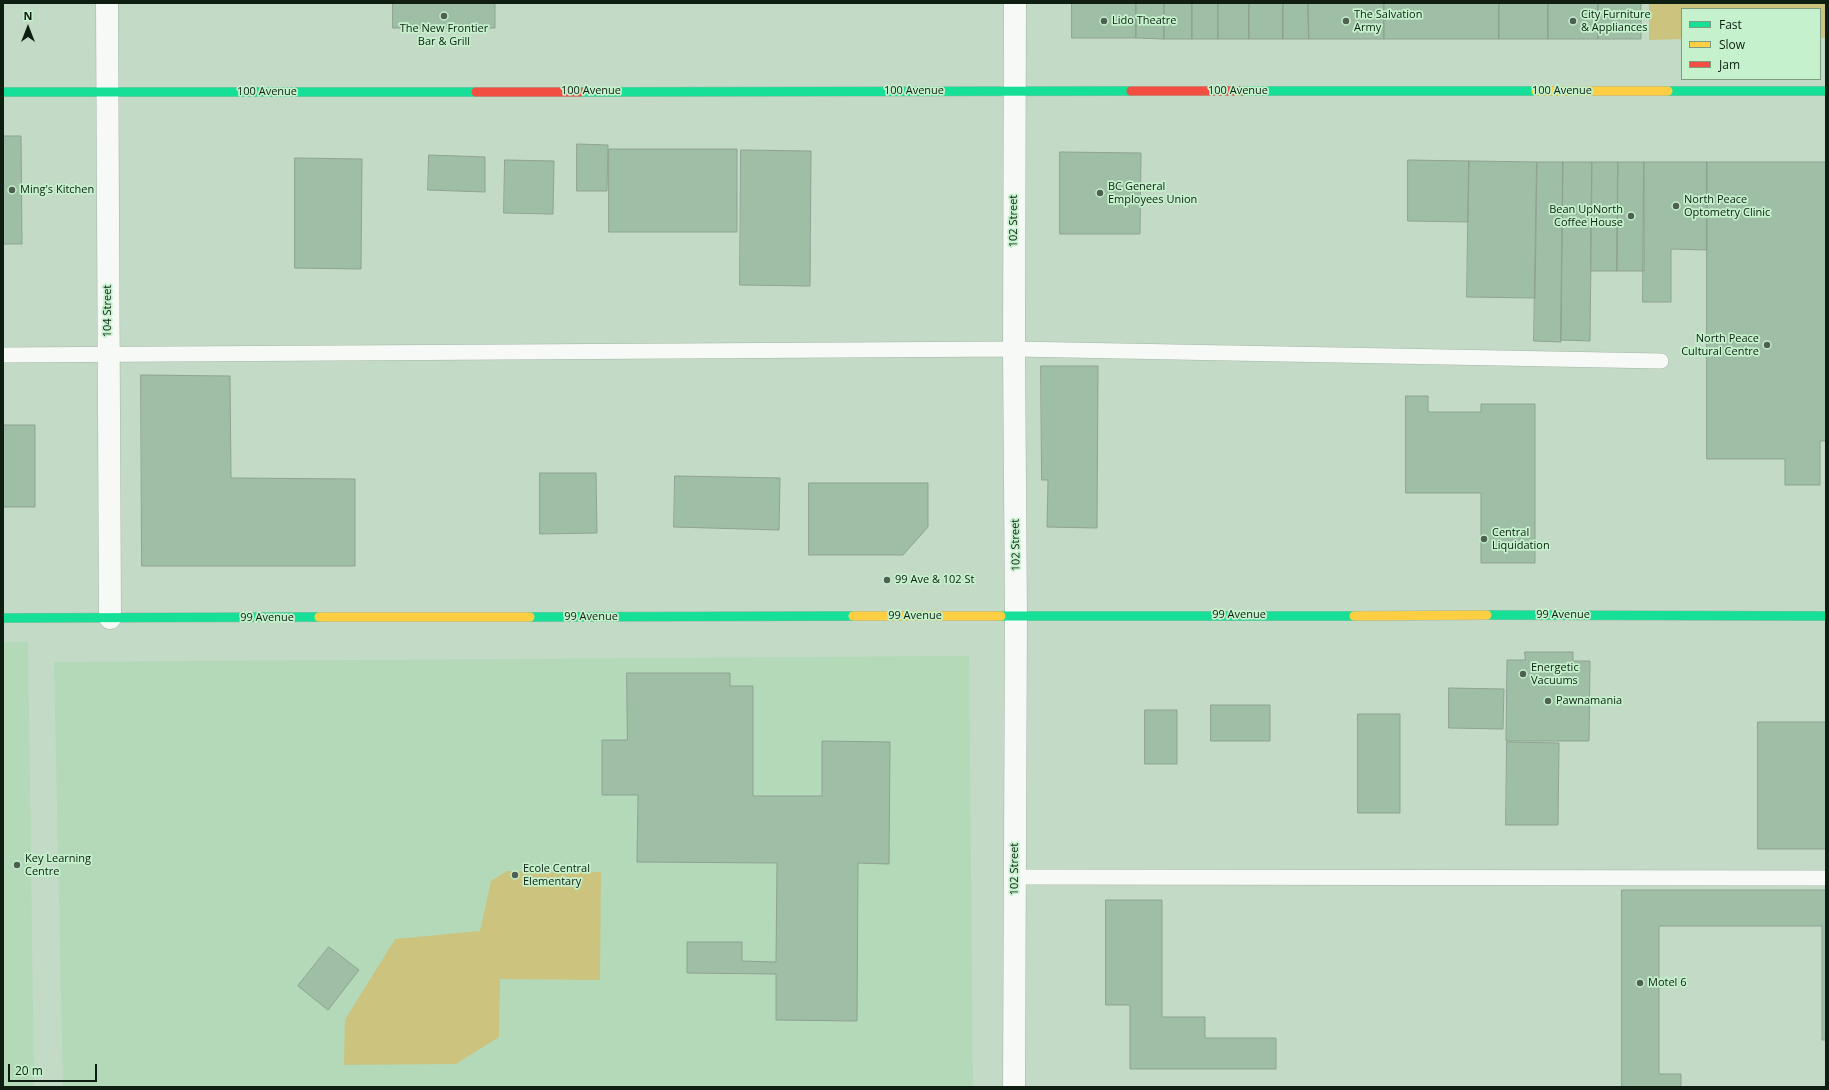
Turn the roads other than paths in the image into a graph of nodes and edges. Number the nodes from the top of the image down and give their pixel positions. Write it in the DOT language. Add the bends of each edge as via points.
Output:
graph roads {
  1 [pos="107,3"];
  2 [pos="1015,3"];
  3 [pos="1015,91"];
  4 [pos="1826,91"];
  5 [pos="3,92"];
  6 [pos="107,92"];
  7 [pos="1014,349"];
  8 [pos="3,355"];
  9 [pos="108,355"];
  10 [pos="1661,360"];
  11 [pos="1016,616"];
  12 [pos="1826,616"];
  13 [pos="3,618"];
  14 [pos="110,618"];
  15 [pos="1015,877"];
  16 [pos="1826,878"];
  17 [pos="1014,1087"];
  1 -- 6 [label="street, 104 Street"];
  2 -- 3 [label="street, 102 Street"];
  3 -- 4 [label="street, 100 Avenue"];
  3 -- 6 [label="street, 100 Avenue"];
  3 -- 7 [label="street, 102 Street"];
  5 -- 6 [label="street, 100 Avenue"];
  6 -- 9 [label="street, 104 Street"];
  7 -- 9 [label="lane"];
  7 -- 10 [label="lane"];
  7 -- 11 [label="street, 102 Street"];
  8 -- 9 [label="lane"];
  9 -- 14 [label="street, 104 Street"];
  11 -- 12 [label="street, 99 Avenue"];
  11 -- 14 [label="street, 99 Avenue"];
  11 -- 15 [label="street, 102 Street"];
  13 -- 14 [label="street, 99 Avenue"];
  15 -- 16 [label="lane"];
  15 -- 17 [label="street, 102 Street"];
}
